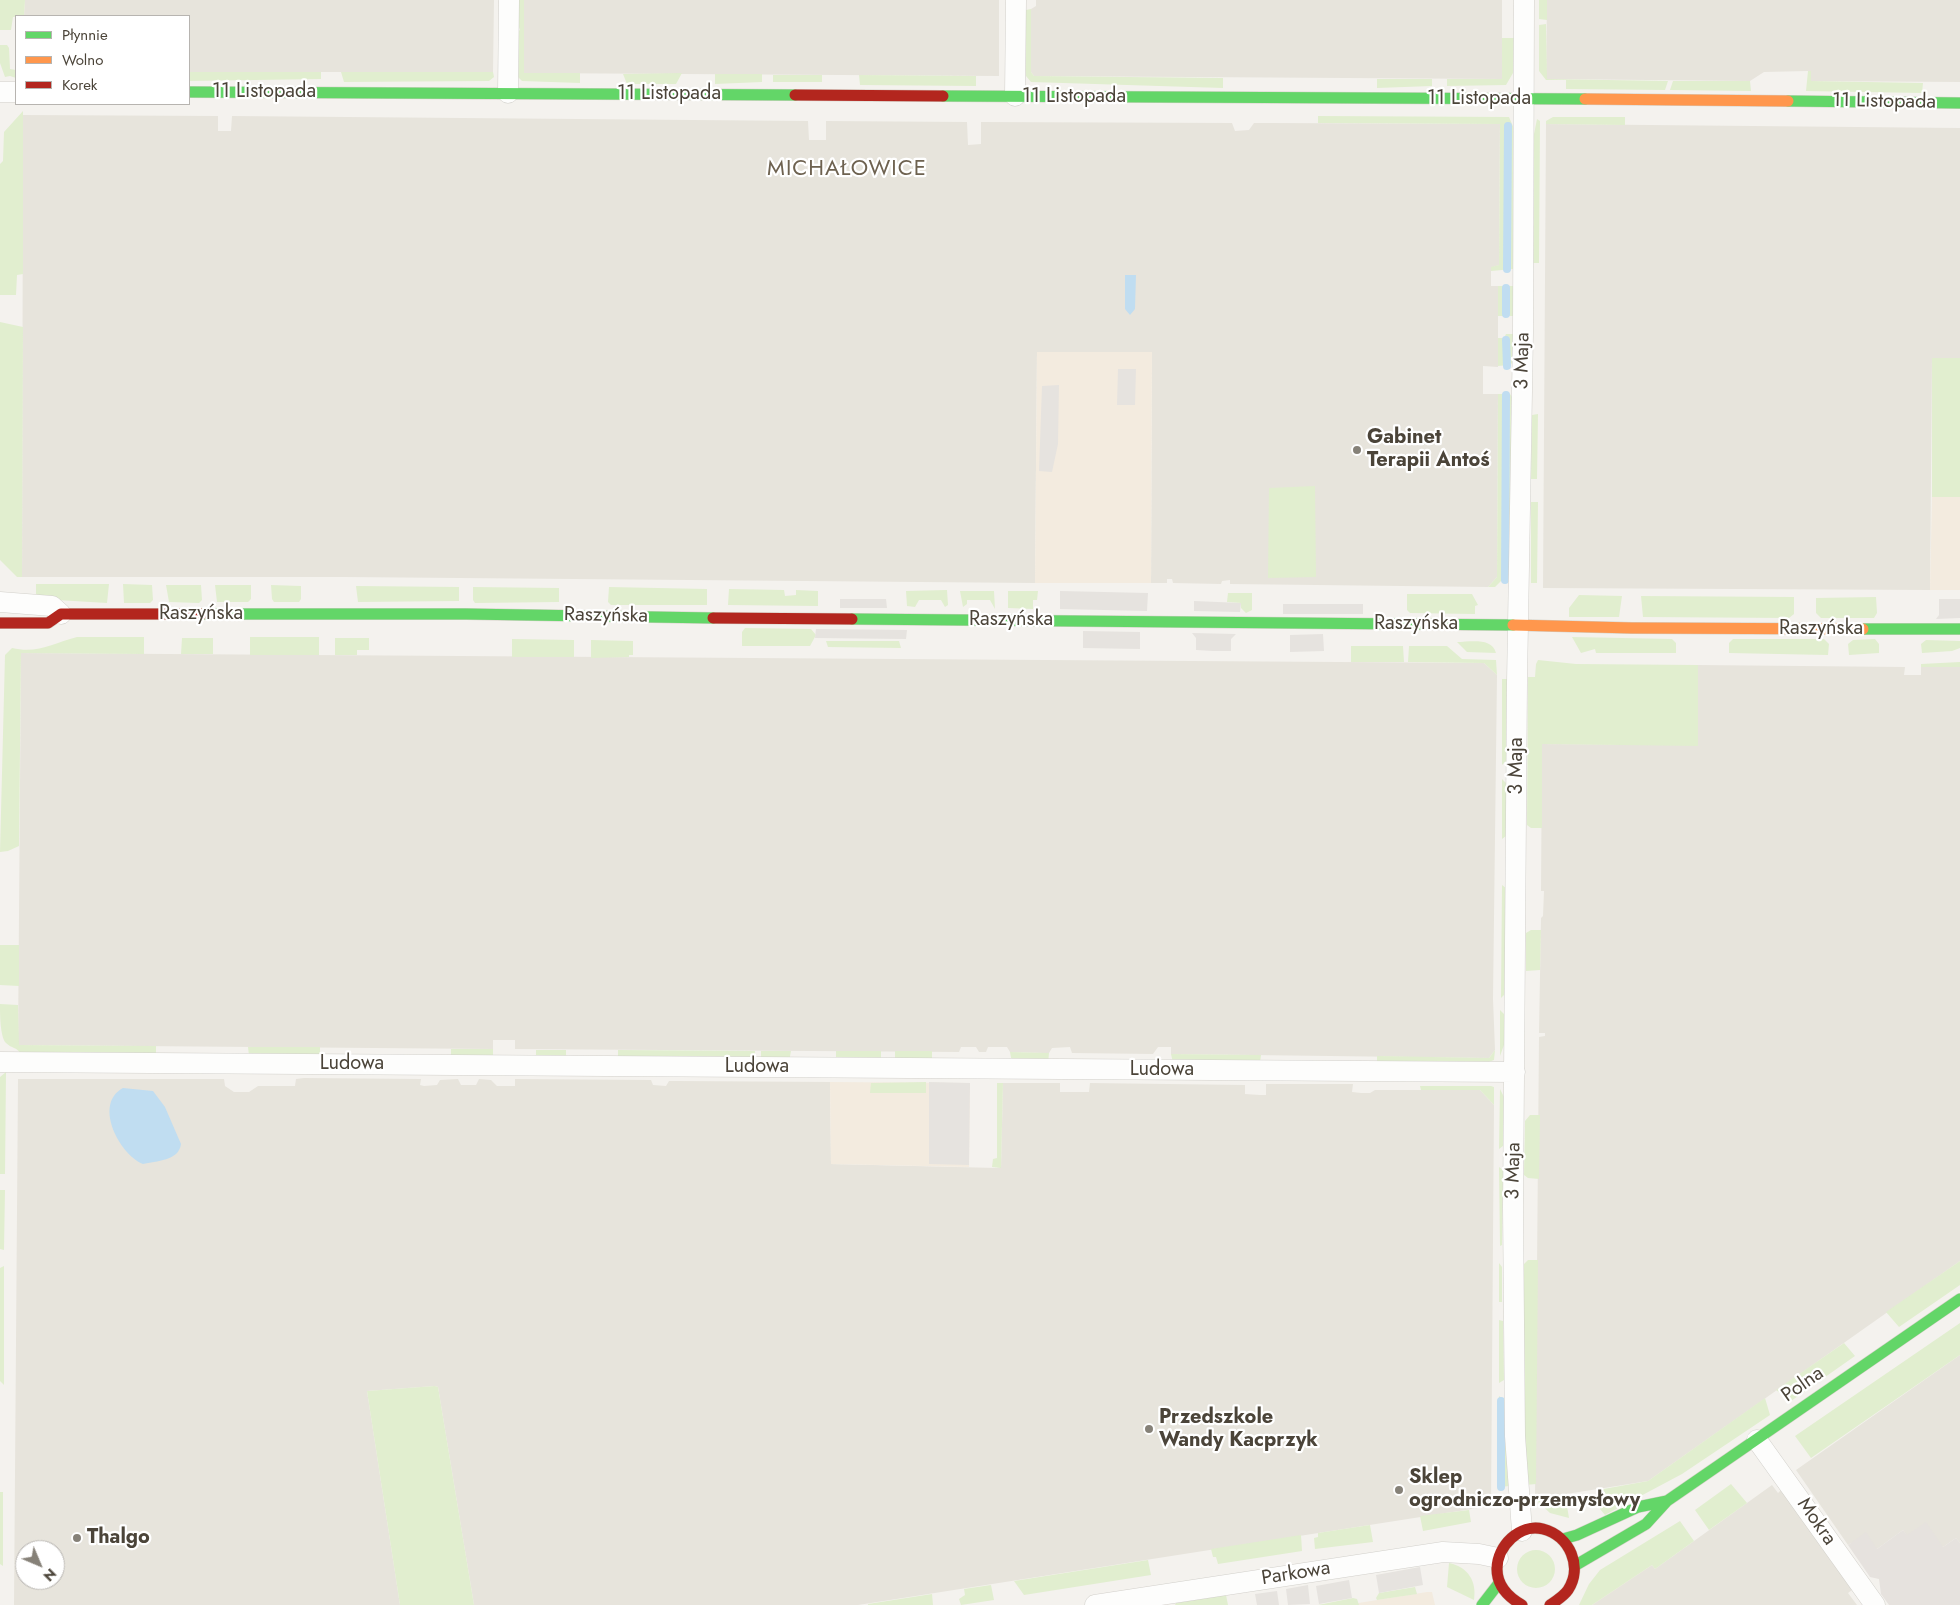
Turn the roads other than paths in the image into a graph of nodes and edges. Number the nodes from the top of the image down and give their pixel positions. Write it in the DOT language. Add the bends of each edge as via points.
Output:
graph roads {
  1 [pos="509,0"];
  2 [pos="1016,0"];
  3 [pos="1524,0"];
  4 [pos="0,92"];
  5 [pos="15,92"];
  6 [pos="190,92"];
  7 [pos="508,93"];
  8 [pos="1015,96"];
  9 [pos="1524,99"];
  10 [pos="1960,103"];
  11 [pos="0,602"];
  12 [pos="61,614"];
  13 [pos="0,623"];
  14 [pos="1519,625"];
  15 [pos="1960,629"];
  16 [pos="0,1062"];
  17 [pos="1514,1072"];
  18 [pos="1960,1300"];
  19 [pos="1757,1440"];
  20 [pos="1667,1502"];
  21 [pos="1522,1531"];
  22 [pos="1563,1539"];
  23 [pos="1498,1558"];
  24 [pos="1576,1565"];
  25 [pos="1500,1583"];
  26 [pos="1095,1605"];
  27 [pos="1482,1605"];
  28 [pos="1522,1605"];
  29 [pos="1550,1605"];
  30 [pos="1875,1605"];
  1 -- 7 [label="street"];
  2 -- 8 [label="street"];
  3 -- 9 [label="street, 3 Maja"];
  4 -- 5 [label="street"];
  6 -- 7 [label="street, 11 Listopada"];
  7 -- 8 [label="street, 11 Listopada"];
  8 -- 9 [label="street, 11 Listopada"];
  9 -- 10 [label="street, 11 Listopada"];
  9 -- 14 [label="street, 3 Maja"];
  11 -- 12 [label="street, Raszyńska" via="52,606"];
  12 -- 13 [label="street, Raszyńska" via="48,623"];
  12 -- 14 [label="street, Raszyńska" via="466,614"];
  14 -- 15 [label="street, Raszyńska"];
  14 -- 17 [label="street, 3 Maja"];
  16 -- 17 [label="street, Ludowa"];
  17 -- 21 [label="street, 3 Maja" via="1515,1436"];
  18 -- 19 [label="street, Polna"];
  19 -- 20 [label="street, Polna"];
  19 -- 30 [label="street, Mokra"];
  20 -- 22 [label="street, Polna" via="1638,1507"];
  20 -- 24 [label="street, Polna" via="1646,1524"];
  21 -- 22 [label="street" via="1543,1529"];
  21 -- 23 [label="street" via="1506,1542"];
  22 -- 24 [label="street" via="1572,1550"];
  23 -- 25 [label="street"];
  23 -- 26 [label="street, Parkowa" via="1443,1552"];
  24 -- 29 [label="street" via="1566,1594"];
  25 -- 27 [label="street"];
  25 -- 28 [label="street" via="1505,1592"];
}
